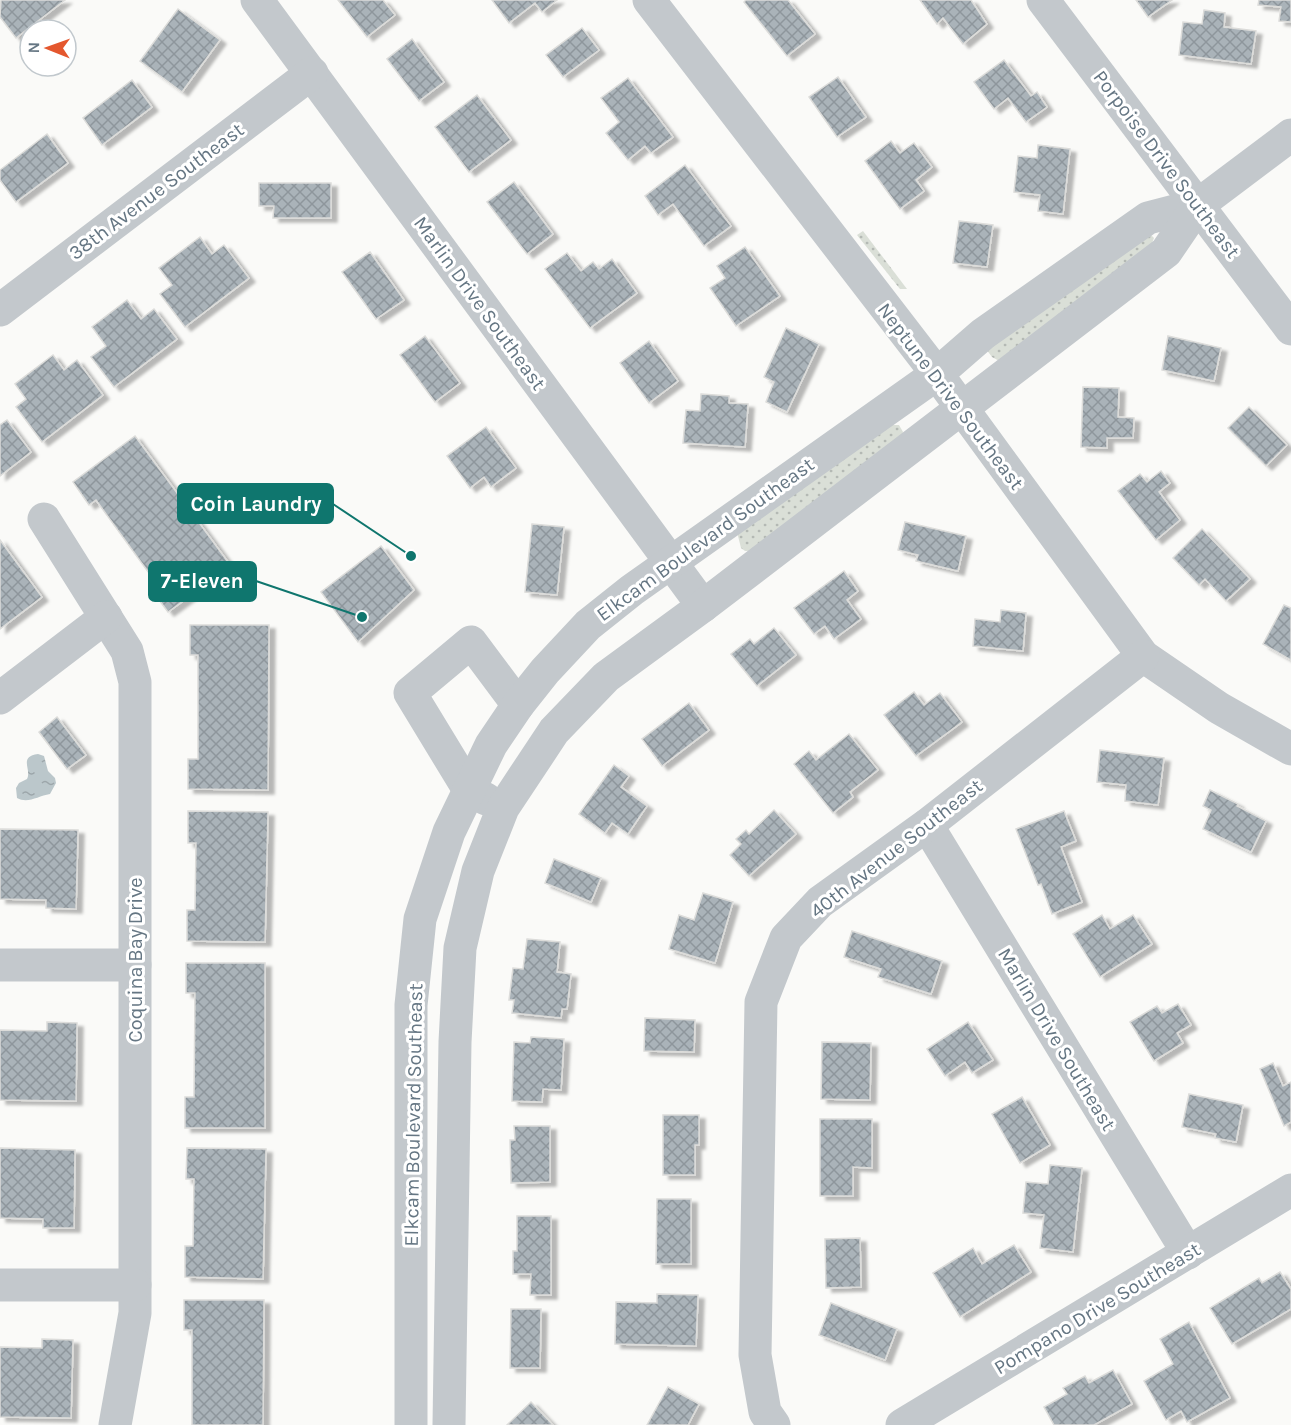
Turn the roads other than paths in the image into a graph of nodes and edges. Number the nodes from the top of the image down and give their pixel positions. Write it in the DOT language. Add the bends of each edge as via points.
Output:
graph roads {
  1 [pos="257,0"];
  2 [pos="649,0"];
  3 [pos="1043,0"];
  4 [pos="312,73"];
  5 [pos="1291,135"];
  6 [pos="1198,205"];
  7 [pos="0,310"];
  8 [pos="1291,328"];
  9 [pos="937,374"];
  10 [pos="960,408"];
  11 [pos="44,519"];
  12 [pos="670,563"];
  13 [pos="704,606"];
  14 [pos="106,617"];
  15 [pos="1143,656"];
  16 [pos="0,698"];
  17 [pos="518,705"];
  18 [pos="1291,749"];
  19 [pos="470,790"];
  20 [pos="503,808"];
  21 [pos="927,825"];
  22 [pos="0,965"];
  23 [pos="135,965"];
  24 [pos="1291,1191"];
  25 [pos="452,1248"];
  26 [pos="411,1249"];
  27 [pos="1188,1253"];
  28 [pos="0,1285"];
  29 [pos="135,1285"];
  30 [pos="115,1425"];
  31 [pos="411,1425"];
  32 [pos="449,1425"];
  33 [pos="774,1425"];
  34 [pos="902,1425"];
  1 -- 4 [label="street, Marlin Drive Southeast"];
  2 -- 9 [label="street, Neptune Drive Southeast"];
  3 -- 6 [label="street, Porpoise Drive Southeast"];
  4 -- 7 [label="street, 38th Avenue Southeast"];
  4 -- 12 [label="street, Marlin Drive Southeast"];
  5 -- 6 [label="street, Elkcam Boulevard Southeast"];
  6 -- 8 [label="street, Porpoise Drive Southeast"];
  6 -- 9 [label="street, Elkcam Boulevard Southeast" via="1148,218 983,334"];
  6 -- 10 [label="street, Elkcam Boulevard Southeast" via="1166,252"];
  9 -- 10 [label="street, Neptune Drive Southeast"];
  9 -- 12 [label="street, Elkcam Boulevard Southeast"];
  10 -- 13 [label="street, Elkcam Boulevard Southeast"];
  10 -- 15 [label="street, Neptune Drive Southeast"];
  11 -- 14 [label="street, Coquina Bay Drive"];
  12 -- 13 [label="street, Marlin Drive Southeast"];
  12 -- 17 [label="street, Elkcam Boulevard Southeast" via="588,625"];
  13 -- 20 [label="street, Elkcam Boulevard Southeast" via="606,677 554,731"];
  14 -- 16 [label="street"];
  14 -- 23 [label="street, Coquina Bay Drive" via="127,651 135,682"];
  15 -- 18 [label="street, Neptune Drive Southeast" via="1219,708"];
  15 -- 21 [label="street, 40th Avenue Southeast"];
  17 -- 19 [label="street, Elkcam Boulevard Southeast" via="491,745"];
  17 -- 19 [label="street" via="471,642 410,693"];
  19 -- 20 [label="street"];
  19 -- 26 [label="street, Elkcam Boulevard Southeast" via="449,832 420,919 411,1005"];
  20 -- 25 [label="street, Elkcam Boulevard Southeast" via="477,871 460,948"];
  21 -- 27 [label="street, Marlin Drive Southeast"];
  21 -- 33 [label="street, 40th Avenue Southeast" via="820,903 786,938 761,1002 755,1355 765,1412"];
  22 -- 23 [label="street"];
  23 -- 29 [label="street, Coquina Bay Drive"];
  24 -- 27 [label="street, Pompano Drive Southeast"];
  25 -- 26 [label="street"];
  25 -- 32 [label="street, Elkcam Boulevard Southeast"];
  26 -- 31 [label="street, Elkcam Boulevard Southeast"];
  27 -- 34 [label="street, Pompano Drive Southeast"];
  28 -- 29 [label="street"];
  29 -- 30 [label="street, Coquina Bay Drive" via="135,1313"];
}
